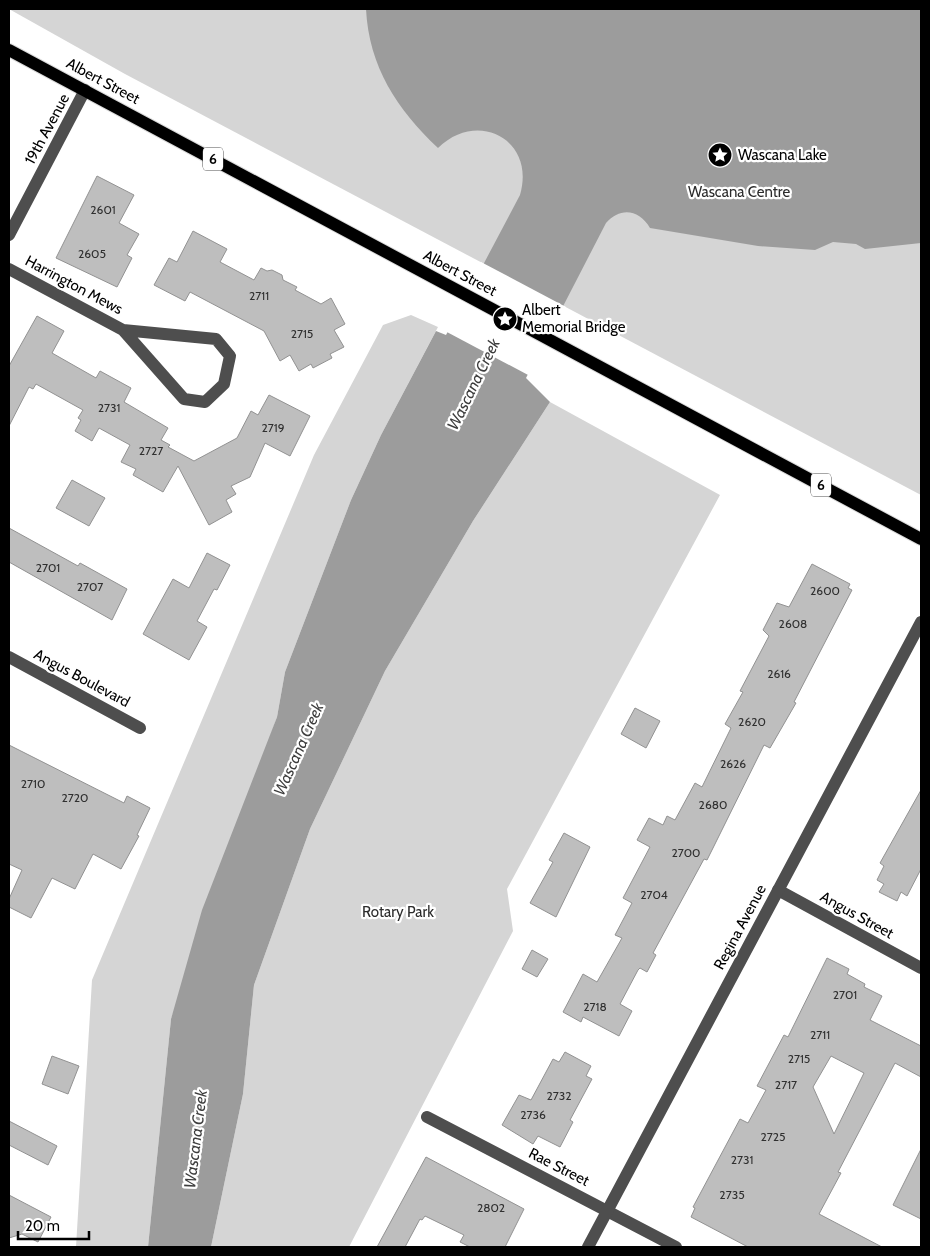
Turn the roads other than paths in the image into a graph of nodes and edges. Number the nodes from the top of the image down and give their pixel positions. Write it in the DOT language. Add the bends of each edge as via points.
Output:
graph roads {
  1 [pos="9,50"];
  2 [pos="85,90"];
  3 [pos="9,235"];
  4 [pos="9,268"];
  5 [pos="123,330"];
  6 [pos="918,538"];
  7 [pos="921,622"];
  8 [pos="9,657"];
  9 [pos="140,728"];
  10 [pos="778,890"];
  11 [pos="921,968"];
  12 [pos="427,1117"];
  13 [pos="607,1210"];
  14 [pos="588,1247"];
  15 [pos="676,1247"];
  1 -- 2 [label="main road, Albert Street / 6"];
  2 -- 3 [label="street, 19th Avenue"];
  2 -- 6 [label="main road, Albert Street / 6"];
  4 -- 5 [label="street, Harrington Mews"];
  5 -- 5 [label="street, Harrington Mews" via="184,399 205,402 224,384 230,356 216,339"];
  7 -- 10 [label="street, Regina Avenue"];
  8 -- 9 [label="street, Angus Boulevard"];
  10 -- 11 [label="street, Angus Street"];
  10 -- 13 [label="street, Regina Avenue"];
  12 -- 13 [label="street, Rae Street"];
  13 -- 14 [label="street, Regina Avenue"];
  13 -- 15 [label="street, Rae Street"];
}
